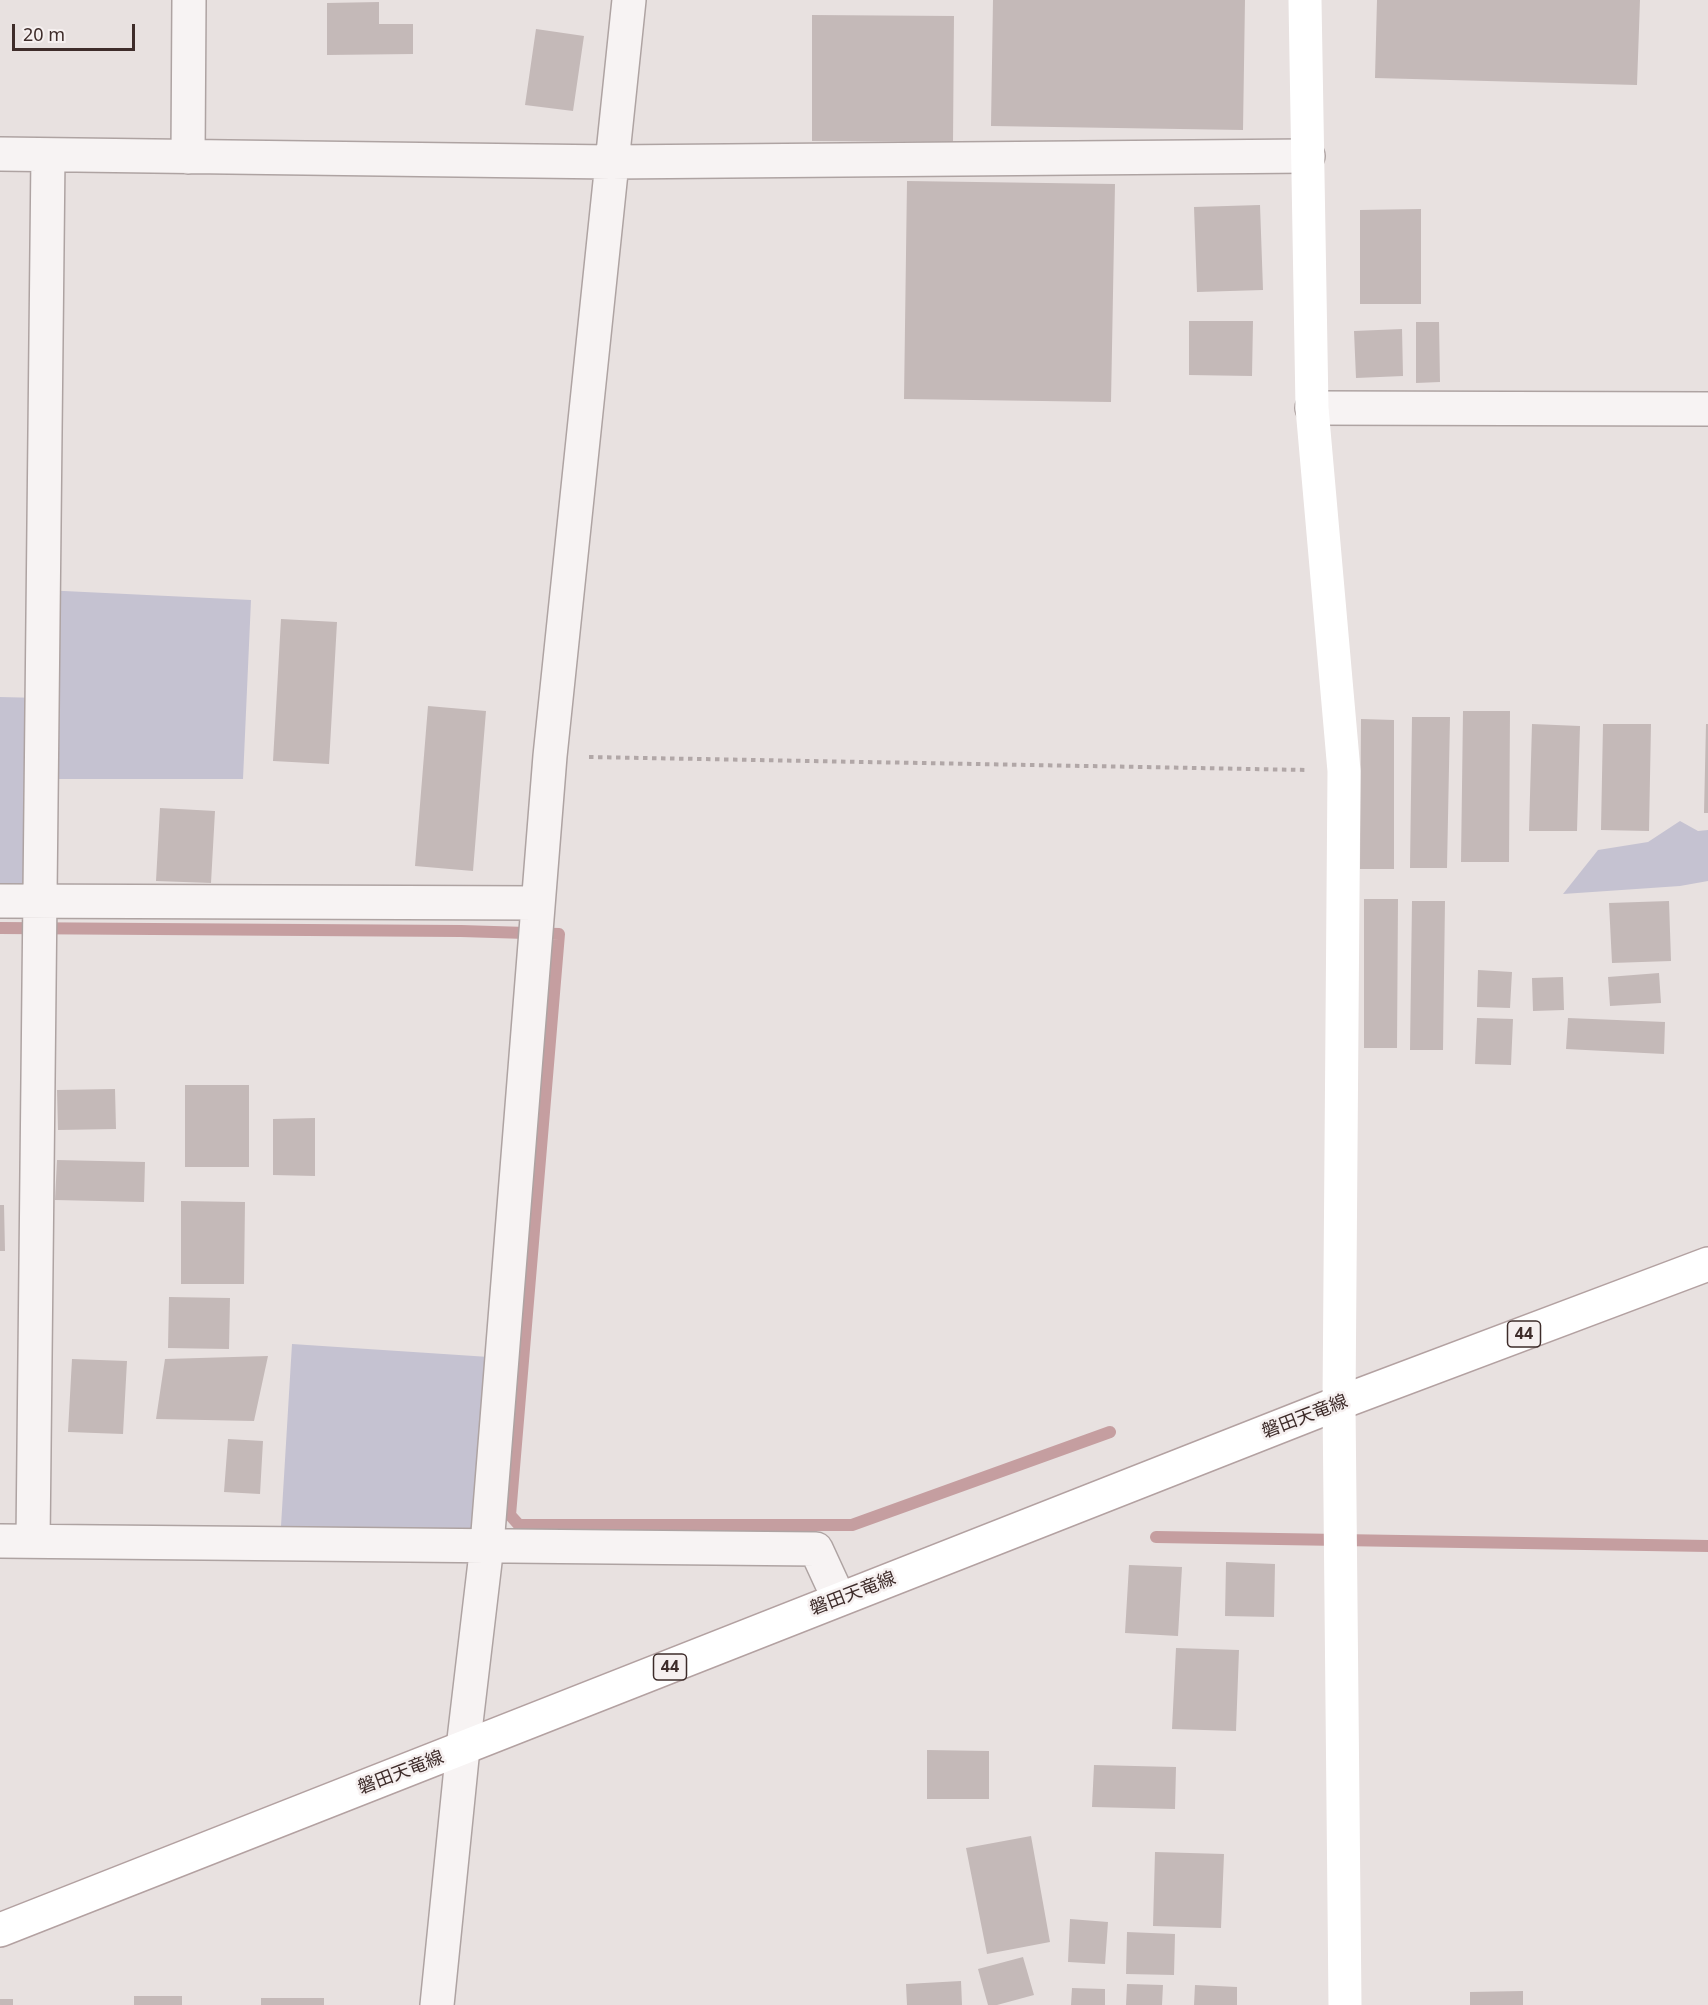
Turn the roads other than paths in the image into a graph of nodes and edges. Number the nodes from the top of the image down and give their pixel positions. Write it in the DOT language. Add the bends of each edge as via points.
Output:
graph roads {
  1 [pos="189,0"];
  2 [pos="629,0"];
  3 [pos="1305,0"];
  4 [pos="0,154"];
  5 [pos="48,155"];
  6 [pos="1308,156"];
  7 [pos="188,157"];
  8 [pos="611,162"];
  9 [pos="1312,408"];
  10 [pos="1708,409"];
  11 [pos="0,901"];
  12 [pos="40,901"];
  13 [pos="538,903"];
  14 [pos="1708,1264"];
  15 [pos="1340,1403"];
  16 [pos="0,1541"];
  17 [pos="33,1541"];
  18 [pos="487,1545"];
  19 [pos="839,1599"];
  20 [pos="463,1748"];
  21 [pos="0,1930"];
  22 [pos="437,2005"];
  23 [pos="1345,2005"];
  1 -- 7 [label="street"];
  2 -- 8 [label="street"];
  3 -- 6 [label="street"];
  4 -- 5 [label="street"];
  5 -- 7 [label="street"];
  5 -- 12 [label="street"];
  6 -- 8 [label="street"];
  6 -- 9 [label="street"];
  7 -- 8 [label="street"];
  8 -- 13 [label="street"];
  9 -- 10 [label="street"];
  9 -- 15 [label="street" via="1344,771"];
  11 -- 12 [label="street"];
  12 -- 13 [label="street"];
  12 -- 17 [label="street"];
  13 -- 18 [label="street"];
  14 -- 15 [label="street, 磐田天竜線 / 44"];
  15 -- 19 [label="street, 磐田天竜線 / 44"];
  15 -- 23 [label="street"];
  16 -- 17 [label="street"];
  17 -- 18 [label="street"];
  18 -- 19 [label="street" via="816,1549"];
  18 -- 20 [label="street"];
  19 -- 20 [label="street, 磐田天竜線 / 44"];
  20 -- 21 [label="street, 磐田天竜線 / 44"];
  20 -- 22 [label="street"];
}
